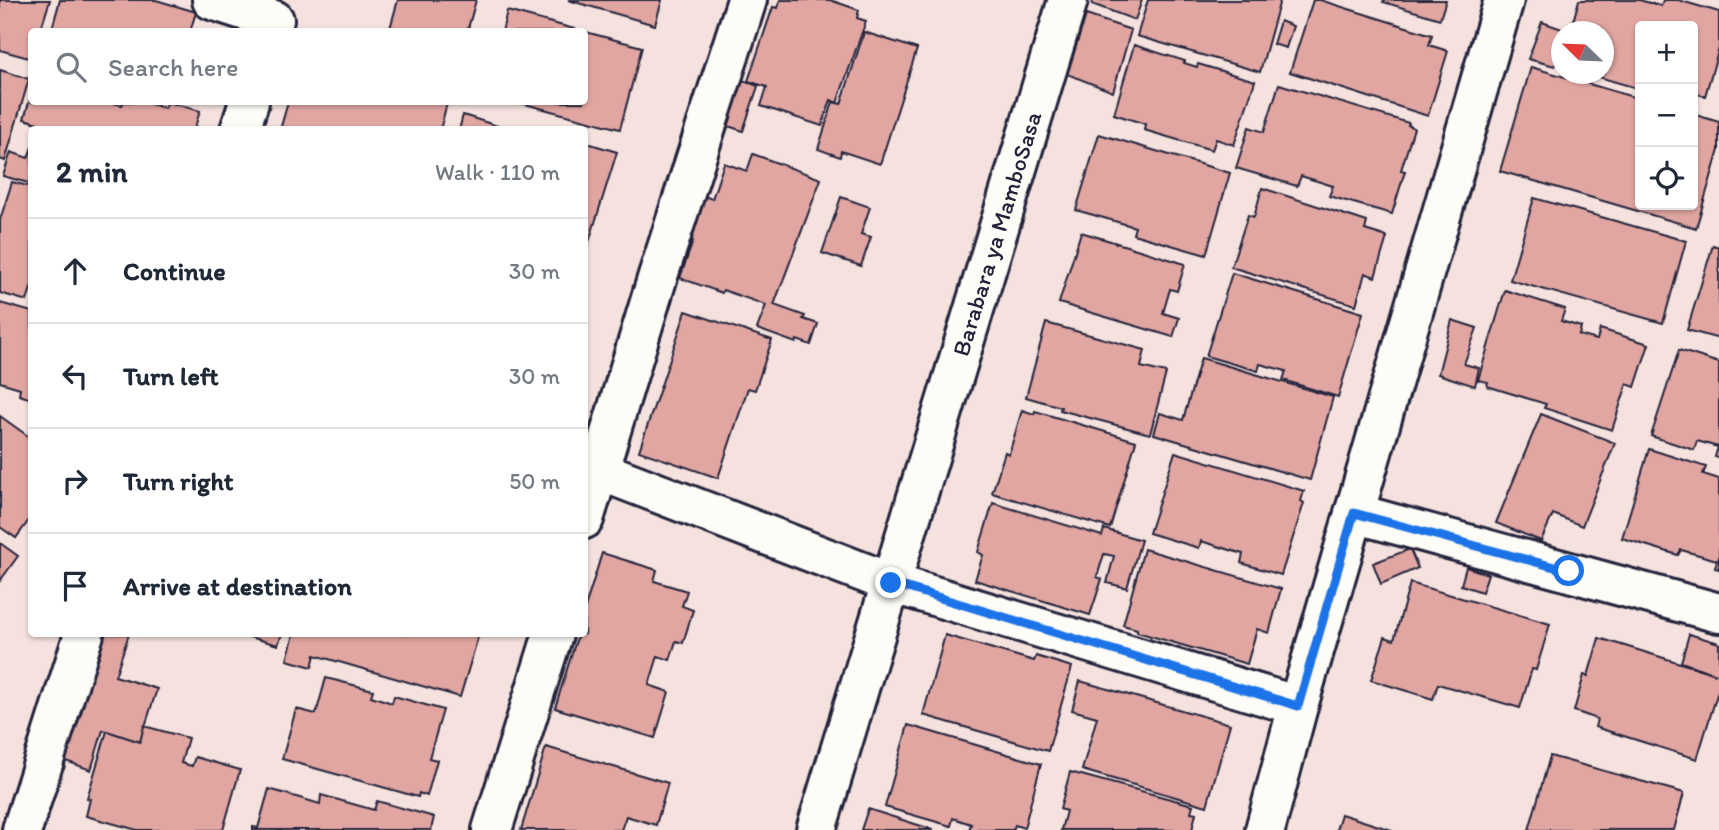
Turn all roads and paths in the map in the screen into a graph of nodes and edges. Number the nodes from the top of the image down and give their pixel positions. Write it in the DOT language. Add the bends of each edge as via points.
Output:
graph roads {
  1 [pos="212,0"];
  2 [pos="747,0"];
  3 [pos="1068,0"];
  4 [pos="1504,0"];
  5 [pos="275,17"];
  6 [pos="248,105"];
  7 [pos="241,126"];
  8 [pos="598,470"];
  9 [pos="588,505"];
  10 [pos="1354,513"];
  11 [pos="891,583"];
  12 [pos="1719,613"];
  13 [pos="82,637"];
  14 [pos="552,637"];
  15 [pos="1298,706"];
  16 [pos="23,830"];
  17 [pos="492,830"];
  18 [pos="816,830"];
  19 [pos="1265,830"];
  1 -- 5 [label="street"];
  2 -- 8 [label="street"];
  3 -- 11 [label="street, Barabara ya MamboSasa"];
  4 -- 10 [label="street"];
  6 -- 7 [label="street"];
  8 -- 9 [label="street"];
  8 -- 11 [label="street"];
  10 -- 12 [label="street"];
  10 -- 15 [label="street"];
  11 -- 15 [label="street"];
  11 -- 18 [label="street, Barabara ya MamboSasa"];
  13 -- 16 [label="street"];
  14 -- 17 [label="street"];
  15 -- 19 [label="street"];
}
